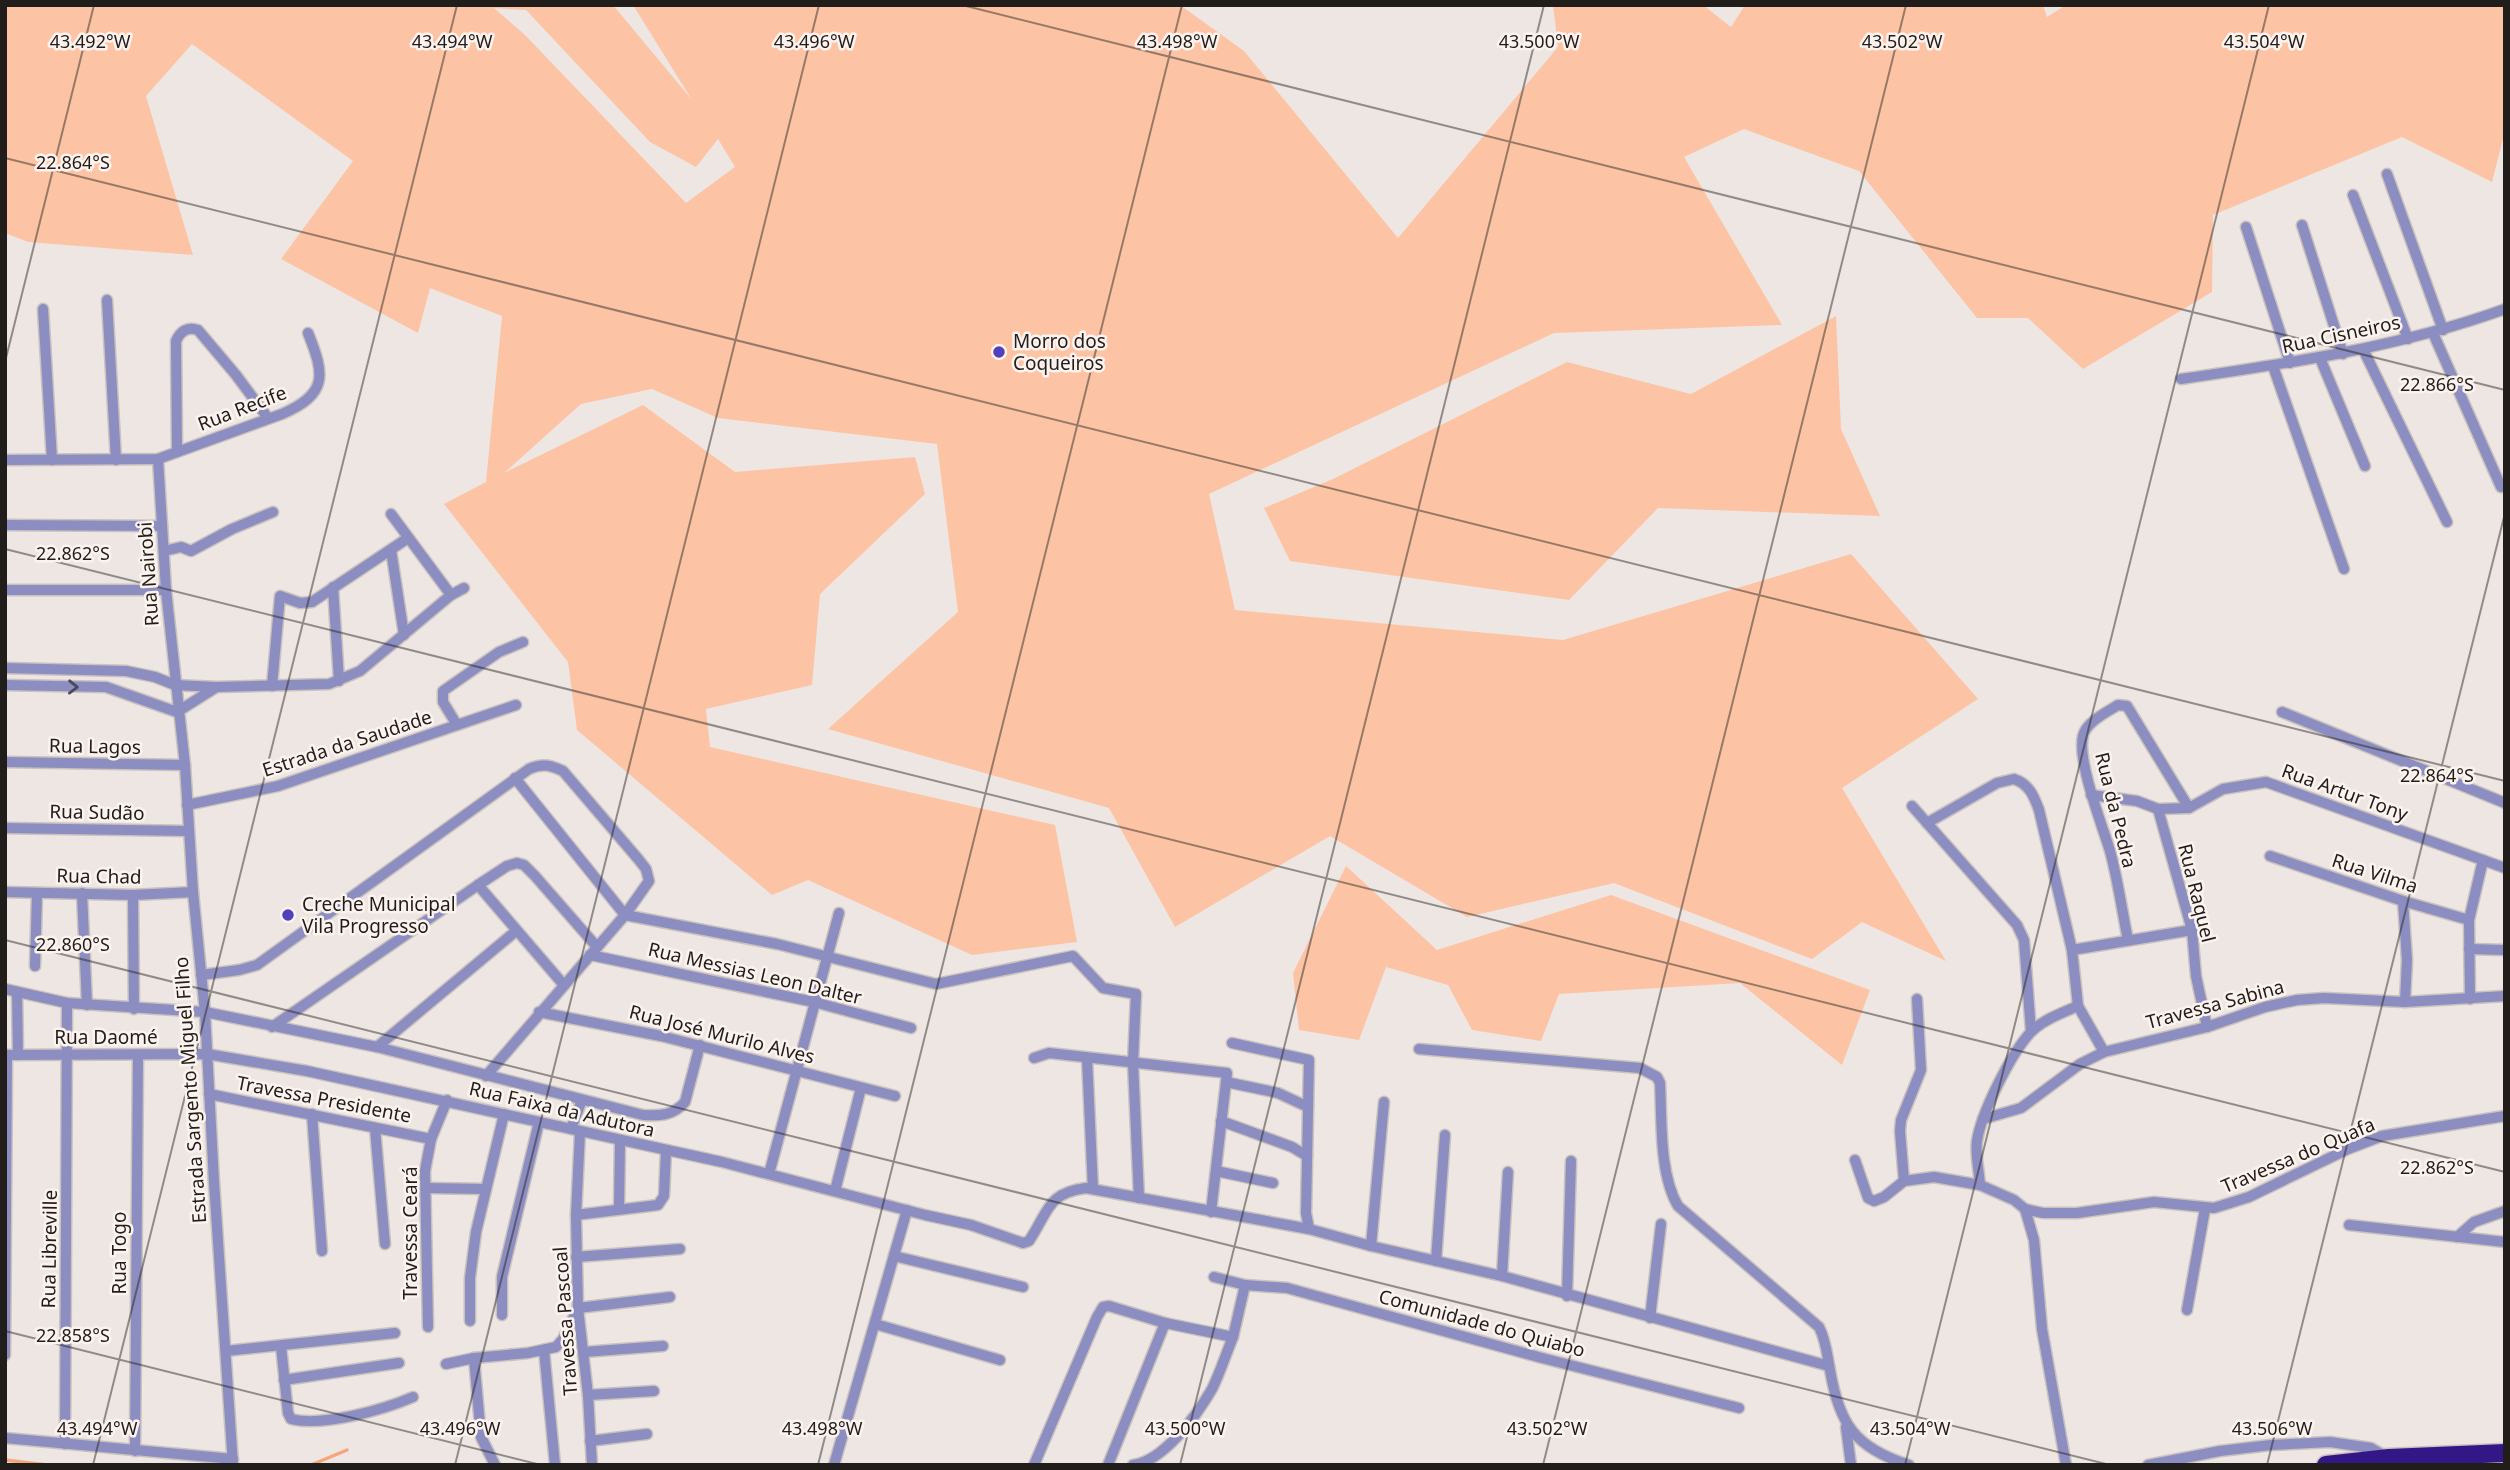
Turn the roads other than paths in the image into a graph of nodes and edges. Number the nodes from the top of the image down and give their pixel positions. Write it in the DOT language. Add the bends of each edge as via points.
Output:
graph roads {
  1 [pos="2387,174"];
  2 [pos="2353,195"];
  3 [pos="2302,225"];
  4 [pos="2246,227"];
  5 [pos="107,300"];
  6 [pos="43,309"];
  7 [pos="2505,309"];
  8 [pos="2438,332"];
  9 [pos="308,333"];
  10 [pos="2408,339"];
  11 [pos="2362,349"];
  12 [pos="2343,354"];
  13 [pos="2320,358"];
  14 [pos="2290,363"];
  15 [pos="2273,366"];
  16 [pos="2182,379"];
  17 [pos="268,418"];
  18 [pos="177,452"];
  19 [pos="158,459"];
  20 [pos="5,460"];
  21 [pos="52,460"];
  22 [pos="116,460"];
  23 [pos="2365,467"];
  24 [pos="2501,487"];
  25 [pos="273,512"];
  26 [pos="391,514"];
  27 [pos="2447,522"];
  28 [pos="5,525"];
  29 [pos="162,526"];
  30 [pos="408,538"];
  31 [pos="391,550"];
  32 [pos="164,551"];
  33 [pos="2344,569"];
  34 [pos="333,587"];
  35 [pos="464,588"];
  36 [pos="5,590"];
  37 [pos="166,590"];
  38 [pos="451,595"];
  39 [pos="404,635"];
  40 [pos="523,642"];
  41 [pos="5,668"];
  42 [pos="339,681"];
  43 [pos="5,685"];
  44 [pos="175,685"];
  45 [pos="272,686"];
  46 [pos="216,687"];
  47 [pos="516,705"];
  48 [pos="177,712"];
  49 [pos="2282,712"];
  50 [pos="457,725"];
  51 [pos="5,762"];
  52 [pos="185,765"];
  53 [pos="515,778"];
  54 [pos="2091,795"];
  55 [pos="2505,803"];
  56 [pos="187,805"];
  57 [pos="1912,806"];
  58 [pos="2158,808"];
  59 [pos="2189,808"];
  60 [pos="1927,823"];
  61 [pos="5,828"];
  62 [pos="189,831"];
  63 [pos="2270,856"];
  64 [pos="2483,860"];
  65 [pos="2505,868"];
  66 [pos="478,885"];
  67 [pos="5,892"];
  68 [pos="193,892"];
  69 [pos="37,893"];
  70 [pos="82,893"];
  71 [pos="134,895"];
  72 [pos="2403,901"];
  73 [pos="839,914"];
  74 [pos="625,915"];
  75 [pos="2469,920"];
  76 [pos="2192,930"];
  77 [pos="516,931"];
  78 [pos="2128,940"];
  79 [pos="2469,949"];
  80 [pos="2072,950"];
  81 [pos="2505,950"];
  82 [pos="593,951"];
  83 [pos="827,957"];
  84 [pos="36,966"];
  85 [pos="201,975"];
  86 [pos="563,984"];
  87 [pos="5,989"];
  88 [pos="17,992"];
  89 [pos="2505,996"];
  90 [pos="1917,999"];
  91 [pos="2470,999"];
  92 [pos="814,1002"];
  93 [pos="2405,1002"];
  94 [pos="67,1003"];
  95 [pos="87,1005"];
  96 [pos="2078,1006"];
  97 [pos="134,1009"];
  98 [pos="205,1012"];
  99 [pos="539,1012"];
  100 [pos="272,1027"];
  101 [pos="2207,1027"];
  102 [pos="911,1028"];
  103 [pos="2031,1031"];
  104 [pos="1232,1043"];
  105 [pos="700,1045"];
  106 [pos="377,1047"];
  107 [pos="1419,1049"];
  108 [pos="2104,1052"];
  109 [pos="68,1054"];
  110 [pos="207,1054"];
  111 [pos="10,1055"];
  112 [pos="138,1055"];
  113 [pos="1034,1058"];
  114 [pos="1087,1058"];
  115 [pos="1133,1063"];
  116 [pos="798,1070"];
  117 [pos="486,1076"];
  118 [pos="1226,1082"];
  119 [pos="862,1088"];
  120 [pos="209,1094"];
  121 [pos="895,1096"];
  122 [pos="447,1100"];
  123 [pos="582,1100"];
  124 [pos="1384,1102"];
  125 [pos="1308,1107"];
  126 [pos="312,1114"];
  127 [pos="504,1114"];
  128 [pos="2505,1116"];
  129 [pos="1983,1119"];
  130 [pos="1222,1121"];
  131 [pos="539,1122"];
  132 [pos="375,1128"];
  133 [pos="575,1130"];
  134 [pos="1445,1135"];
  135 [pos="431,1139"];
  136 [pos="620,1141"];
  137 [pos="666,1151"];
  138 [pos="1307,1156"];
  139 [pos="1855,1160"];
  140 [pos="1571,1161"];
  141 [pos="1216,1171"];
  142 [pos="1508,1172"];
  143 [pos="769,1174"];
  144 [pos="1904,1181"];
  145 [pos="1273,1183"];
  146 [pos="1980,1185"];
  147 [pos="426,1188"];
  148 [pos="486,1189"];
  149 [pos="1093,1189"];
  150 [pos="835,1191"];
  151 [pos="1139,1198"];
  152 [pos="619,1209"];
  153 [pos="2025,1209"];
  154 [pos="2205,1209"];
  155 [pos="907,1210"];
  156 [pos="2505,1211"];
  157 [pos="1211,1212"];
  158 [pos="576,1215"];
  159 [pos="1661,1224"];
  160 [pos="2349,1225"];
  161 [pos="1309,1229"];
  162 [pos="2457,1237"];
  163 [pos="2505,1242"];
  164 [pos="385,1244"];
  165 [pos="1371,1247"];
  166 [pos="680,1249"];
  167 [pos="322,1251"];
  168 [pos="894,1256"];
  169 [pos="576,1257"];
  170 [pos="1436,1261"];
  171 [pos="1502,1276"];
  172 [pos="1214,1277"];
  173 [pos="1245,1285"];
  174 [pos="1023,1287"];
  175 [pos="1567,1296"];
  176 [pos="670,1297"];
  177 [pos="578,1308"];
  178 [pos="2187,1310"];
  179 [pos="502,1315"];
  180 [pos="1650,1318"];
  181 [pos="470,1321"];
  182 [pos="1165,1323"];
  183 [pos="875,1324"];
  184 [pos="428,1327"];
  185 [pos="395,1333"];
  186 [pos="1233,1337"];
  187 [pos="281,1346"];
  188 [pos="663,1346"];
  189 [pos="544,1350"];
  190 [pos="226,1351"];
  191 [pos="584,1352"];
  192 [pos="5,1355"];
  193 [pos="474,1358"];
  194 [pos="1000,1360"];
  195 [pos="399,1363"];
  196 [pos="446,1364"];
  197 [pos="1829,1366"];
  198 [pos="284,1380"];
  199 [pos="654,1391"];
  200 [pos="588,1395"];
  201 [pos="412,1397"];
  202 [pos="1740,1408"];
  203 [pos="1846,1425"];
  204 [pos="647,1434"];
  205 [pos="5,1438"];
  206 [pos="590,1441"];
  207 [pos="65,1444"];
  208 [pos="135,1451"];
  209 [pos="2505,1453"];
  210 [pos="2389,1458"];
  211 [pos="233,1462"];
  212 [pos="495,1465"];
  213 [pos="555,1465"];
  214 [pos="592,1465"];
  215 [pos="834,1465"];
  216 [pos="1034,1465"];
  217 [pos="1108,1465"];
  218 [pos="1133,1465"];
  219 [pos="1851,1465"];
  220 [pos="1909,1465"];
  221 [pos="2066,1465"];
  222 [pos="2148,1465"];
  223 [pos="2326,1465"];
  1 -- 8 [label="street"];
  2 -- 10 [label="street"];
  3 -- 12 [label="street"];
  4 -- 14 [label="street"];
  5 -- 22 [label="street"];
  6 -- 21 [label="street"];
  7 -- 8 [label="street, Rua Cisneiros"];
  8 -- 10 [label="street, Rua Cisneiros"];
  8 -- 24 [label="street"];
  9 -- 17 [label="street, Rua Recife" via="319,364 319,384 298,407"];
  10 -- 11 [label="street, Rua Cisneiros"];
  11 -- 12 [label="street, Rua Cisneiros"];
  11 -- 27 [label="street"];
  12 -- 13 [label="street, Rua Cisneiros"];
  13 -- 14 [label="street, Rua Cisneiros"];
  13 -- 23 [label="street"];
  14 -- 15 [label="street, Rua Cisneiros"];
  15 -- 16 [label="street, Rua Cisneiros"];
  15 -- 33 [label="street"];
  17 -- 18 [label="street, Rua Recife"];
  17 -- 18 [label="street" via="213,346 198,330 187,329 176,341"];
  18 -- 19 [label="street, Rua Recife"];
  19 -- 22 [label="street, Rua Recife"];
  19 -- 29 [label="street, Rua Nairobi"];
  20 -- 21 [label="street, Rua Recife"];
  21 -- 22 [label="street, Rua Recife"];
  25 -- 32 [label="street" via="191,551 181,547"];
  26 -- 30 [label="street"];
  28 -- 29 [label="street"];
  29 -- 32 [label="street, Rua Nairobi"];
  30 -- 31 [label="street"];
  30 -- 38 [label="street"];
  31 -- 34 [label="street"];
  31 -- 39 [label="street"];
  32 -- 37 [label="street, Rua Nairobi"];
  34 -- 42 [label="street"];
  34 -- 45 [label="street" via="306,604 280,596"];
  35 -- 38 [label="street"];
  36 -- 37 [label="street"];
  37 -- 44 [label="street, Rua Nairobi"];
  38 -- 39 [label="street"];
  39 -- 42 [label="street" via="360,671"];
  40 -- 50 [label="street" via="499,652 443,691 443,702"];
  41 -- 44 [label="street" via="126,671"];
  42 -- 45 [label="street"];
  43 -- 48 [label="street, one-way" via="106,687"];
  44 -- 46 [label="street"];
  44 -- 48 [label="street, Estrada Sargento Miguel Filho"];
  45 -- 46 [label="street"];
  46 -- 48 [label="street"];
  47 -- 50 [label="street, Estrada da Saudade"];
  48 -- 52 [label="street, Estrada Sargento Miguel Filho"];
  49 -- 55 [label="street"];
  50 -- 56 [label="street, Estrada da Saudade" via="278,786"];
  51 -- 52 [label="street, Rua Lagos"];
  52 -- 56 [label="street, Estrada Sargento Miguel Filho"];
  53 -- 74 [label="street"];
  53 -- 74 [label="street" via="541,765 562,771 639,860 649,881"];
  53 -- 85 [label="street" via="257,965"];
  54 -- 58 [label="street, Rua Artur Tony"];
  54 -- 59 [label="street, Rua da Pedra" via="2083,736 2118,705 2127,706"];
  54 -- 78 [label="street, Rua da Pedra" via="2115,870"];
  56 -- 62 [label="street, Estrada Sargento Miguel Filho"];
  57 -- 60 [label="street"];
  58 -- 59 [label="street, Rua Artur Tony"];
  58 -- 76 [label="street, Rua Raquel"];
  59 -- 64 [label="street, Rua Artur Tony" via="2223,789 2266,782"];
  60 -- 80 [label="street" via="1997,783 2014,779 2027,786 2039,810"];
  60 -- 103 [label="street" via="2017,925 2024,940"];
  61 -- 62 [label="street, Rua Sudão"];
  62 -- 68 [label="street, Estrada Sargento Miguel Filho"];
  63 -- 72 [label="street, Rua Vilma"];
  64 -- 65 [label="street, Rua Artur Tony"];
  64 -- 75 [label="street"];
  66 -- 77 [label="street"];
  66 -- 82 [label="street" via="507,866 524,865"];
  66 -- 100 [label="street"];
  67 -- 69 [label="street, Rua Chad"];
  68 -- 71 [label="street, Rua Chad"];
  68 -- 85 [label="street, Estrada Sargento Miguel Filho"];
  69 -- 70 [label="street, Rua Chad"];
  69 -- 84 [label="street"];
  70 -- 71 [label="street, Rua Chad"];
  70 -- 95 [label="street"];
  71 -- 97 [label="street"];
  72 -- 75 [label="street, Rua Vilma"];
  72 -- 93 [label="street"];
  73 -- 83 [label="street"];
  74 -- 82 [label="street"];
  74 -- 83 [label="street"];
  75 -- 79 [label="street"];
  76 -- 78 [label="street"];
  76 -- 101 [label="street, Rua Raquel"];
  77 -- 86 [label="street"];
  77 -- 106 [label="street"];
  78 -- 80 [label="street"];
  79 -- 81 [label="street"];
  79 -- 91 [label="street"];
  80 -- 96 [label="street"];
  82 -- 86 [label="street"];
  82 -- 92 [label="street, Rua Messias Leon Dalter"];
  83 -- 92 [label="street"];
  83 -- 115 [label="street" via="936,984 1073,956 1103,988 1136,994"];
  85 -- 98 [label="street, Estrada Sargento Miguel Filho"];
  86 -- 99 [label="street"];
  87 -- 88 [label="street, Rua Faixa da Adutora"];
  88 -- 94 [label="street, Rua Faixa da Adutora"];
  88 -- 111 [label="street"];
  89 -- 91 [label="street, Travessa Sabina"];
  90 -- 144 [label="street" via="1921,1070 1900,1131"];
  91 -- 93 [label="street, Travessa Sabina"];
  92 -- 102 [label="street, Rua Messias Leon Dalter"];
  92 -- 116 [label="street"];
  93 -- 101 [label="street, Travessa Sabina" via="2297,1000"];
  94 -- 95 [label="street, Rua Faixa da Adutora"];
  94 -- 109 [label="street, Rua Libreville"];
  95 -- 97 [label="street, Rua Faixa da Adutora"];
  96 -- 103 [label="street"];
  96 -- 108 [label="street"];
  97 -- 98 [label="street, Rua Faixa da Adutora"];
  98 -- 100 [label="street, Rua Faixa da Adutora"];
  98 -- 110 [label="street, Estrada Sargento Miguel Filho"];
  99 -- 105 [label="street, Rua José Murilo Alves"];
  99 -- 117 [label="street"];
  100 -- 106 [label="street, Rua Faixa da Adutora"];
  101 -- 108 [label="street, Travessa Sabina"];
  103 -- 129 [label="street"];
  104 -- 125 [label="street" via="1309,1060"];
  105 -- 116 [label="street, Rua José Murilo Alves"];
  105 -- 123 [label="street, Rua Faixa da Adutora" via="685,1102 669,1114 643,1115"];
  106 -- 117 [label="street, Rua Faixa da Adutora"];
  107 -- 197 [label="street" via="1640,1068 1657,1077 1668,1185 1678,1206 1819,1327"];
  108 -- 129 [label="street, Travessa Sabina" via="2021,1108"];
  109 -- 111 [label="street, Rua Daomé"];
  109 -- 112 [label="street, Rua Daomé"];
  109 -- 207 [label="street, Rua Libreville"];
  110 -- 112 [label="street, Rua Daomé"];
  110 -- 120 [label="street, Estrada Sargento Miguel Filho"];
  110 -- 122 [label="street, Rua Faixa da Adutora"];
  111 -- 192 [label="street"];
  112 -- 208 [label="street, Rua Togo"];
  113 -- 114 [label="street" via="1049,1053"];
  114 -- 115 [label="street"];
  114 -- 149 [label="street"];
  115 -- 118 [label="street" via="1227,1073"];
  115 -- 151 [label="street"];
  116 -- 119 [label="street, Rua José Murilo Alves"];
  116 -- 143 [label="street"];
  117 -- 123 [label="street, Rua Faixa da Adutora"];
  118 -- 125 [label="street" via="1278,1093"];
  118 -- 130 [label="street"];
  119 -- 121 [label="street, Rua José Murilo Alves"];
  119 -- 150 [label="street"];
  120 -- 126 [label="street, Travessa Presidente"];
  120 -- 190 [label="street, Estrada Sargento Miguel Filho"];
  122 -- 127 [label="street, Rua Faixa da Adutora"];
  122 -- 135 [label="street, Travessa Ceará"];
  123 -- 133 [label="street, Travessa Pascoal"];
  124 -- 165 [label="street"];
  125 -- 138 [label="street"];
  126 -- 132 [label="street, Travessa Presidente"];
  126 -- 167 [label="street"];
  127 -- 131 [label="street, Rua Faixa da Adutora"];
  127 -- 148 [label="street"];
  128 -- 154 [label="street, Travessa do Quafa" via="2382,1136 2249,1197"];
  129 -- 146 [label="street" via="1976,1147"];
  130 -- 138 [label="street"];
  130 -- 141 [label="street"];
  131 -- 133 [label="street, Rua Faixa da Adutora"];
  131 -- 179 [label="street" via="502,1277"];
  132 -- 135 [label="street, Travessa Presidente"];
  132 -- 164 [label="street"];
  133 -- 136 [label="street, Rua Faixa da Adutora"];
  133 -- 158 [label="street, Travessa Pascoal"];
  134 -- 170 [label="street"];
  135 -- 147 [label="street, Travessa Ceará"];
  136 -- 137 [label="street, Rua Faixa da Adutora"];
  136 -- 152 [label="street"];
  137 -- 143 [label="street, Rua Faixa da Adutora"];
  137 -- 152 [label="street" via="664,1196 658,1205"];
  138 -- 161 [label="street"];
  139 -- 144 [label="street, Travessa do Quafa" via="1870,1200 1877,1201"];
  140 -- 175 [label="street"];
  141 -- 145 [label="street"];
  141 -- 157 [label="street"];
  142 -- 171 [label="street"];
  143 -- 150 [label="street, Rua Faixa da Adutora"];
  144 -- 146 [label="street, Travessa do Quafa" via="1934,1177"];
  146 -- 153 [label="street, Travessa do Quafa"];
  147 -- 148 [label="street"];
  147 -- 184 [label="street, Travessa Ceará"];
  148 -- 181 [label="street" via="472,1258"];
  149 -- 151 [label="street"];
  149 -- 155 [label="street, Rua Faixa da Adutora" via="1067,1190 1056,1197 1029,1241 1023,1243"];
  150 -- 155 [label="street, Rua Faixa da Adutora"];
  151 -- 157 [label="street"];
  152 -- 158 [label="street"];
  153 -- 154 [label="street, Travessa do Quafa" via="2077,1213 2154,1202"];
  153 -- 221 [label="street" via="2034,1240 2042,1329"];
  154 -- 178 [label="street"];
  155 -- 168 [label="street"];
  156 -- 162 [label="street" via="2474,1222"];
  157 -- 161 [label="street"];
  158 -- 169 [label="street, Travessa Pascoal"];
  159 -- 180 [label="street"];
  160 -- 162 [label="street"];
  161 -- 165 [label="street"];
  162 -- 163 [label="street"];
  165 -- 170 [label="street"];
  166 -- 169 [label="street"];
  168 -- 174 [label="street"];
  168 -- 183 [label="street"];
  169 -- 177 [label="street, Travessa Pascoal"];
  170 -- 171 [label="street"];
  171 -- 175 [label="street"];
  172 -- 173 [label="street, Comunidade do Quiabo"];
  173 -- 186 [label="street"];
  173 -- 202 [label="street, Comunidade do Quiabo" via="1300,1292"];
  175 -- 180 [label="street"];
  176 -- 177 [label="street"];
  177 -- 189 [label="street" via="563,1339"];
  177 -- 191 [label="street, Travessa Pascoal"];
  180 -- 197 [label="street"];
  182 -- 186 [label="street"];
  182 -- 216 [label="street" via="1103,1307"];
  182 -- 217 [label="street"];
  183 -- 194 [label="street"];
  183 -- 215 [label="street"];
  185 -- 187 [label="street"];
  186 -- 218 [label="street" via="1212,1389 1187,1423 1158,1454"];
  187 -- 190 [label="street"];
  187 -- 198 [label="street"];
  188 -- 191 [label="street"];
  189 -- 193 [label="street"];
  189 -- 213 [label="street"];
  190 -- 211 [label="street, Estrada Sargento Miguel Filho"];
  191 -- 200 [label="street, Travessa Pascoal"];
  193 -- 196 [label="street"];
  193 -- 212 [label="street" via="481,1437"];
  195 -- 198 [label="street"];
  197 -- 203 [label="street" via="1838,1410"];
  198 -- 201 [label="street" via="288,1413 296,1420 356,1415"];
  199 -- 200 [label="street"];
  200 -- 206 [label="street, Travessa Pascoal"];
  203 -- 219 [label="street"];
  203 -- 220 [label="street" via="1878,1453"];
  204 -- 206 [label="street"];
  205 -- 207 [label="street"];
  206 -- 214 [label="street, Travessa Pascoal"];
  207 -- 208 [label="street"];
  208 -- 211 [label="street"];
  209 -- 210 [label="highway"];
  210 -- 222 [label="street" via="2371,1448 2330,1442 2245,1448"];
  210 -- 223 [label="highway"];
}
